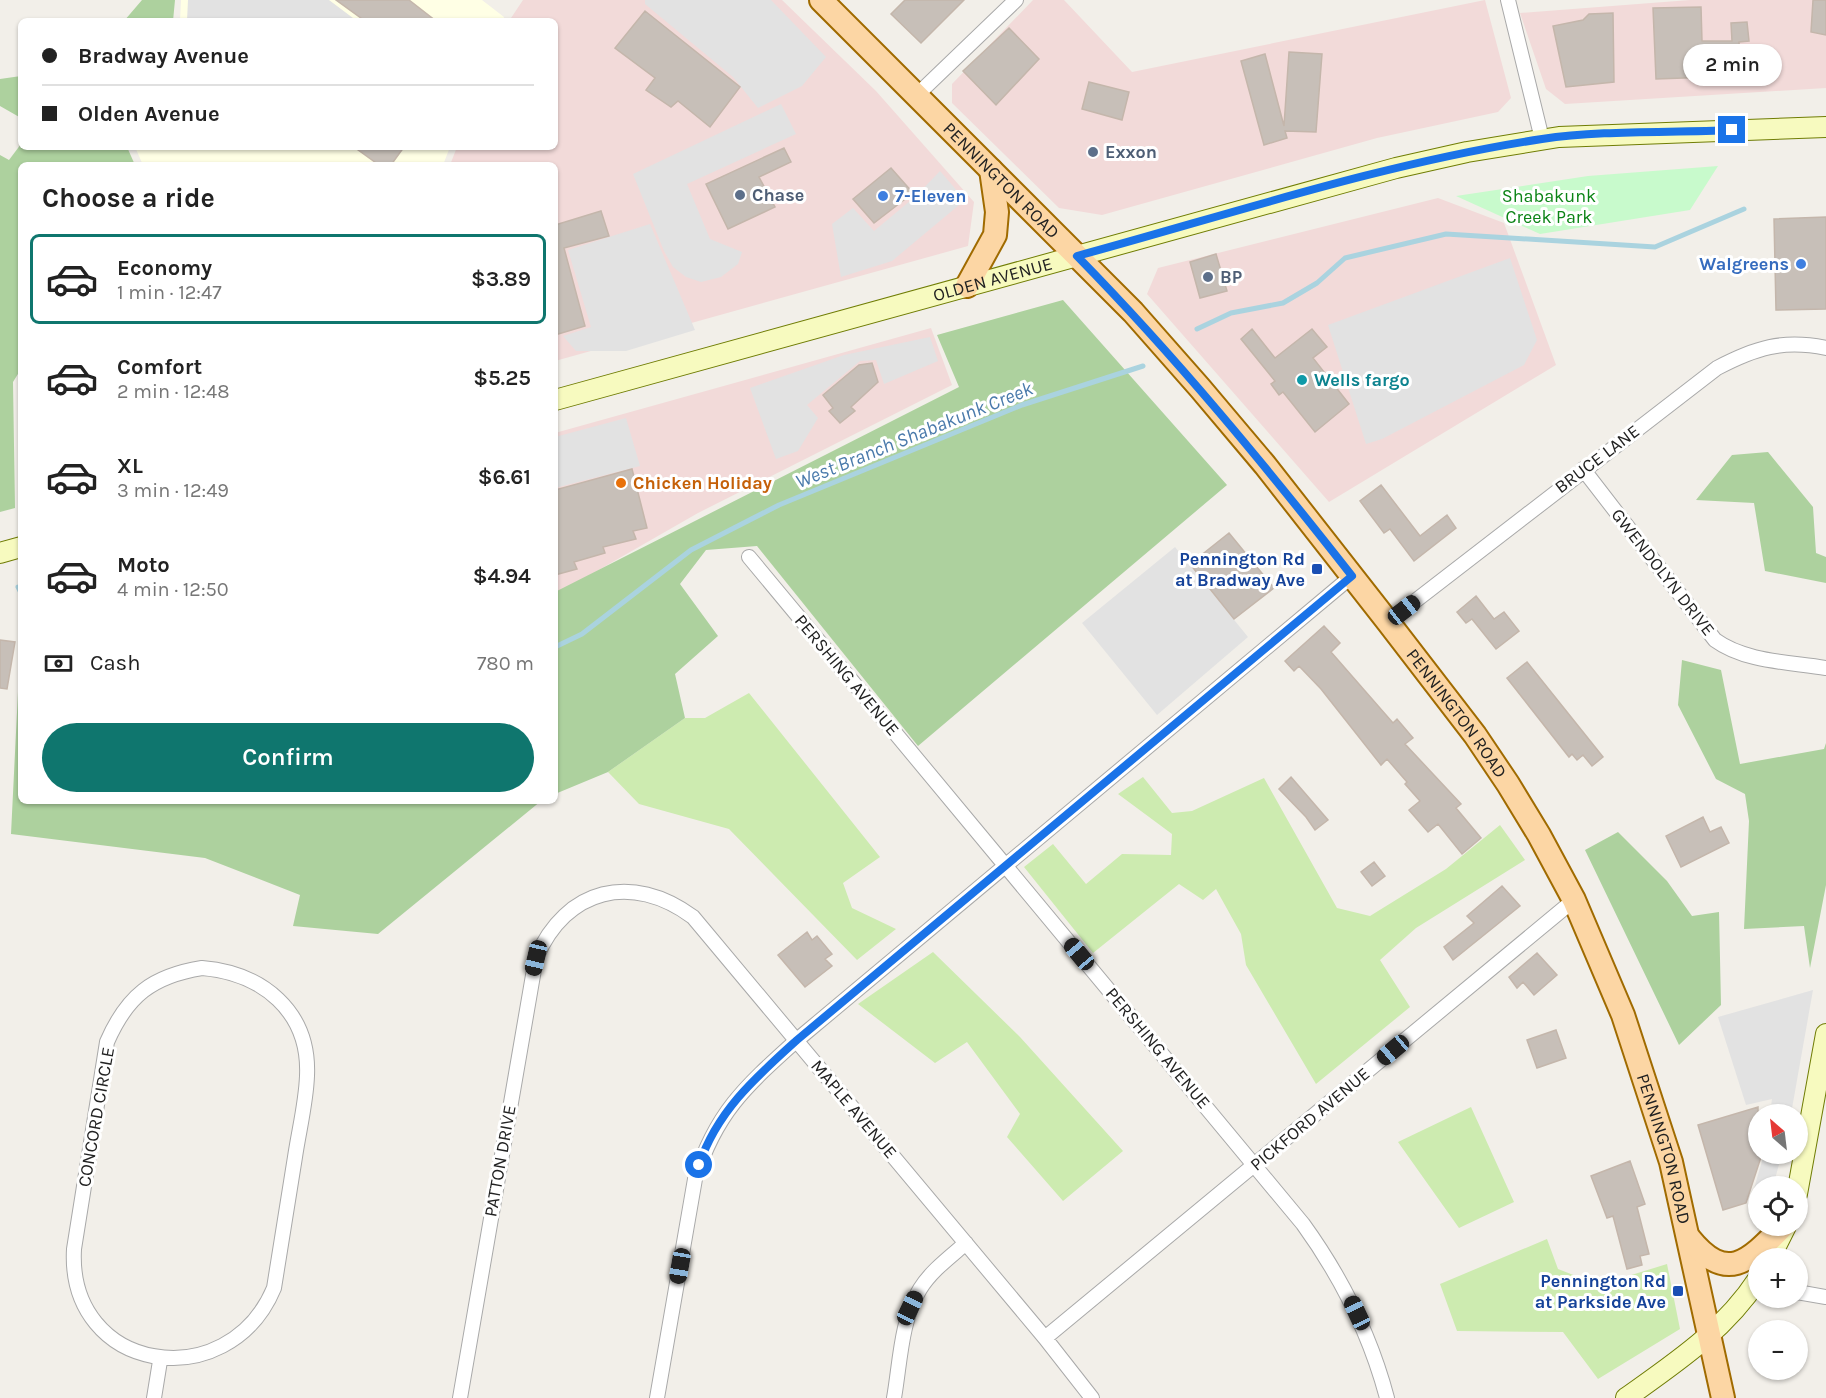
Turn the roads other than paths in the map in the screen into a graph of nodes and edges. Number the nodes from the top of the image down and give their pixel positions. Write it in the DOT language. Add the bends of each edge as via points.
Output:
graph roads {
  1 [pos="821,0"];
  2 [pos="1016,0"];
  3 [pos="1508,0"];
  4 [pos="917,95"];
  5 [pos="1826,127"];
  6 [pos="1542,139"];
  7 [pos="991,170"];
  8 [pos="1077,256"];
  9 [pos="967,286"];
  10 [pos="1826,348"];
  11 [pos="558,399"];
  12 [pos="1583,469"];
  13 [pos="18,548"];
  14 [pos="0,553"];
  15 [pos="749,557"];
  16 [pos="1352,576"];
  17 [pos="1388,622"];
  18 [pos="1826,668"];
  19 [pos="1006,866"];
  20 [pos="1574,900"];
  21 [pos="552,928"];
  22 [pos="1826,1034"];
  23 [pos="797,1040"];
  24 [pos="1820,1099"];
  25 [pos="1255,1164"];
  26 [pos="1801,1176"];
  27 [pos="1687,1236"];
  28 [pos="1774,1236"];
  29 [pos="966,1243"];
  30 [pos="1748,1293"];
  31 [pos="1808,1294"];
  32 [pos="1826,1298"];
  33 [pos="1709,1336"];
  34 [pos="1045,1338"];
  35 [pos="160,1361"];
  36 [pos="154,1398"];
  37 [pos="460,1398"];
  38 [pos="657,1398"];
  39 [pos="894,1398"];
  40 [pos="1092,1398"];
  41 [pos="1387,1398"];
  42 [pos="1626,1398"];
  43 [pos="1723,1398"];
  1 -- 4 [label="main road, PENNINGTON ROAD"];
  2 -- 4 [label="street"];
  3 -- 6 [label="street"];
  4 -- 7 [label="main road, PENNINGTON ROAD"];
  5 -- 6 [label="main road, OLDEN AVENUE"];
  6 -- 8 [label="main road, OLDEN AVENUE" via="1396,168"];
  7 -- 8 [label="main road, PENNINGTON ROAD"];
  7 -- 9 [label="main road" via="997,212 995,235"];
  8 -- 9 [label="main road, OLDEN AVENUE"];
  8 -- 16 [label="main road, PENNINGTON ROAD" via="1200,388"];
  9 -- 11 [label="main road, OLDEN AVENUE"];
  10 -- 12 [label="street, BRUCE LANE" via="1789,343 1739,356 1717,368"];
  12 -- 17 [label="street, BRUCE LANE"];
  12 -- 18 [label="street, GWENDOLYN DRIVE" via="1715,640 1740,653"];
  13 -- 14 [label="main road"];
  15 -- 19 [label="street, PERSHING AVENUE"];
  16 -- 17 [label="main road, PENNINGTON ROAD"];
  16 -- 19 [label="street"];
  17 -- 20 [label="main road, PENNINGTON ROAD" via="1502,774"];
  19 -- 23 [label="street"];
  19 -- 25 [label="street, PERSHING AVENUE"];
  20 -- 25 [label="street, PICKFORD AVENUE"];
  20 -- 27 [label="main road, PENNINGTON ROAD" via="1626,1025 1671,1162"];
  21 -- 23 [label="street, MAPLE AVENUE" via="569,911 602,894 638,891 666,900 693,916"];
  21 -- 37 [label="street, PATTON DRIVE" via="533,972"];
  22 -- 24 [label="main road"];
  23 -- 29 [label="street, MAPLE AVENUE"];
  23 -- 38 [label="street" via="735,1099 704,1151 695,1179"];
  24 -- 26 [label="main road"];
  25 -- 34 [label="street, PICKFORD AVENUE"];
  25 -- 41 [label="street, PERSHING AVENUE" via="1304,1224 1348,1294 1366,1332"];
  27 -- 28 [label="main road" via="1713,1262 1734,1263 1749,1257"];
  27 -- 33 [label="main road, PENNINGTON ROAD"];
  29 -- 34 [label="street, MAPLE AVENUE"];
  29 -- 39 [label="street" via="932,1274 910,1308"];
  30 -- 33 [label="main road"];
  31 -- 32 [label="street"];
  33 -- 42 [label="main road"];
  33 -- 43 [label="main road, PENNINGTON ROAD"];
  34 -- 40 [label="street, MAPLE AVENUE"];
  35 -- 35 [label="street, CONCORD CIRCLE" via="141,1356 106,1335 92,1319 82,1300 74,1260 80,1214 108,1042 117,1020 143,990 161,979 202,968 223,970 244,976 280,1001 302,1037 307,1060 276,1276 267,1306 242,1338 206,1358"];
  35 -- 36 [label="street"];
}
